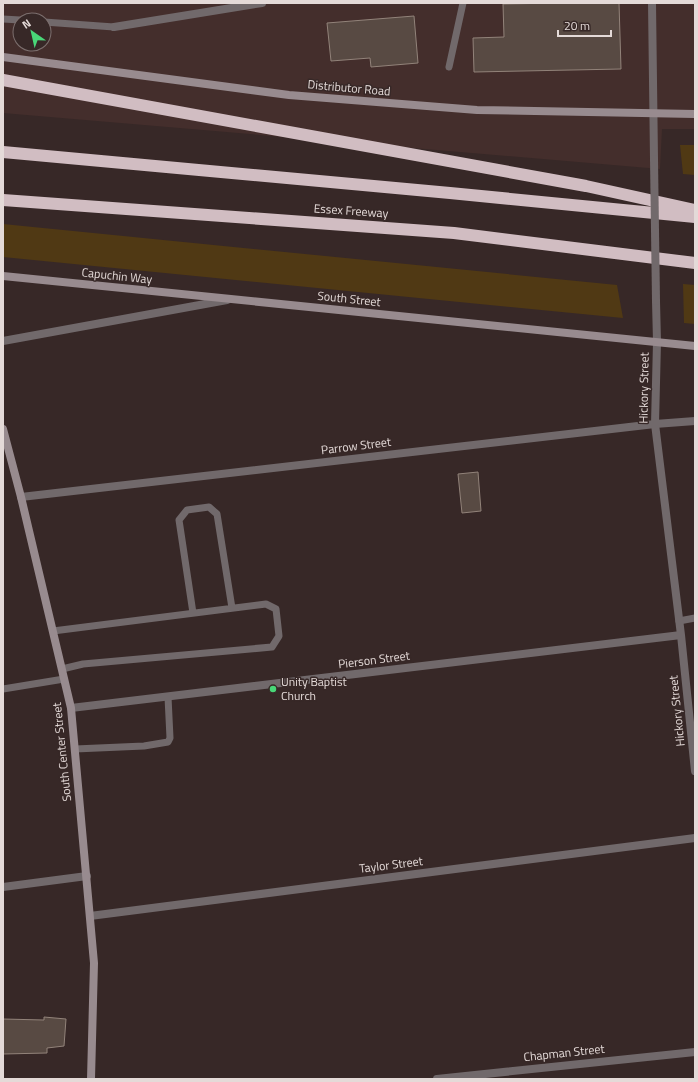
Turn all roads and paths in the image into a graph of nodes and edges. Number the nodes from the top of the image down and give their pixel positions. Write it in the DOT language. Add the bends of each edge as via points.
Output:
graph roads {
  1 [pos="262,3"];
  2 [pos="463,3"];
  3 [pos="652,3"];
  4 [pos="247,4"];
  5 [pos="52,23"];
  6 [pos="114,27"];
  7 [pos="3,57"];
  8 [pos="449,67"];
  9 [pos="3,80"];
  10 [pos="654,113"];
  11 [pos="695,114"];
  12 [pos="3,152"];
  13 [pos="3,200"];
  14 [pos="695,210"];
  15 [pos="695,217"];
  16 [pos="695,263"];
  17 [pos="3,276"];
  18 [pos="229,299"];
  19 [pos="3,341"];
  20 [pos="657,342"];
  21 [pos="695,346"];
  22 [pos="695,421"];
  23 [pos="655,424"];
  24 [pos="3,429"];
  25 [pos="21,496"];
  26 [pos="232,608"];
  27 [pos="193,613"];
  28 [pos="695,618"];
  29 [pos="679,621"];
  30 [pos="53,631"];
  31 [pos="681,635"];
  32 [pos="62,669"];
  33 [pos="64,679"];
  34 [pos="3,689"];
  35 [pos="168,696"];
  36 [pos="71,708"];
  37 [pos="75,749"];
  38 [pos="695,771"];
  39 [pos="695,838"];
  40 [pos="87,876"];
  41 [pos="3,887"];
  42 [pos="90,916"];
  43 [pos="695,1052"];
  44 [pos="473,1077"];
  45 [pos="91,1079"];
  46 [pos="436,1079"];
  1 -- 4 [label="street"];
  2 -- 8 [label="lane"];
  3 -- 10 [label="street, Hickory Street"];
  4 -- 6 [label="street"];
  5 -- 6 [label="lane"];
  7 -- 10 [label="main road, Distributor Road" via="297,96 477,110"];
  9 -- 14 [label="highway" via="586,186"];
  10 -- 11 [label="main road, Distributor Road"];
  10 -- 20 [label="street, Hickory Street, bridge"];
  12 -- 15 [label="highway"];
  13 -- 16 [label="highway, Essex Freeway" via="454,233"];
  17 -- 18 [label="main road, Capuchin Way"];
  18 -- 19 [label="street, South Street"];
  18 -- 20 [label="main road, South Street"];
  20 -- 21 [label="main road, South Street"];
  20 -- 23 [label="street, Hickory Street"];
  22 -- 23 [label="street, Parrow Street"];
  23 -- 25 [label="street, Parrow Street"];
  23 -- 29 [label="street, Hickory Street"];
  24 -- 25 [label="main road, South Center Street"];
  25 -- 30 [label="main road, South Center Street"];
  26 -- 27 [label="lane"];
  26 -- 27 [label="lane" via="217,514 209,507 187,510 179,520"];
  26 -- 32 [label="lane" via="266,604 276,609 278,636 272,647 83,664"];
  27 -- 30 [label="lane"];
  28 -- 29 [label="lane"];
  29 -- 31 [label="street, Hickory Street"];
  30 -- 32 [label="main road, South Center Street"];
  31 -- 35 [label="street, Pierson Street"];
  31 -- 38 [label="street, Hickory Street"];
  32 -- 33 [label="main road, South Center Street"];
  33 -- 34 [label="lane"];
  33 -- 36 [label="main road, South Center Street"];
  35 -- 36 [label="street, Pierson Street"];
  35 -- 37 [label="lane" via="168,742 144,746"];
  36 -- 37 [label="main road, South Center Street"];
  37 -- 40 [label="main road, South Center Street"];
  39 -- 42 [label="street, Taylor Street"];
  40 -- 41 [label="street"];
  40 -- 42 [label="main road, South Center Street"];
  42 -- 45 [label="main road, South Center Street" via="94,964"];
  43 -- 44 [label="street, Chapman Street"];
  44 -- 46 [label="street, Chapman Street"];
}
